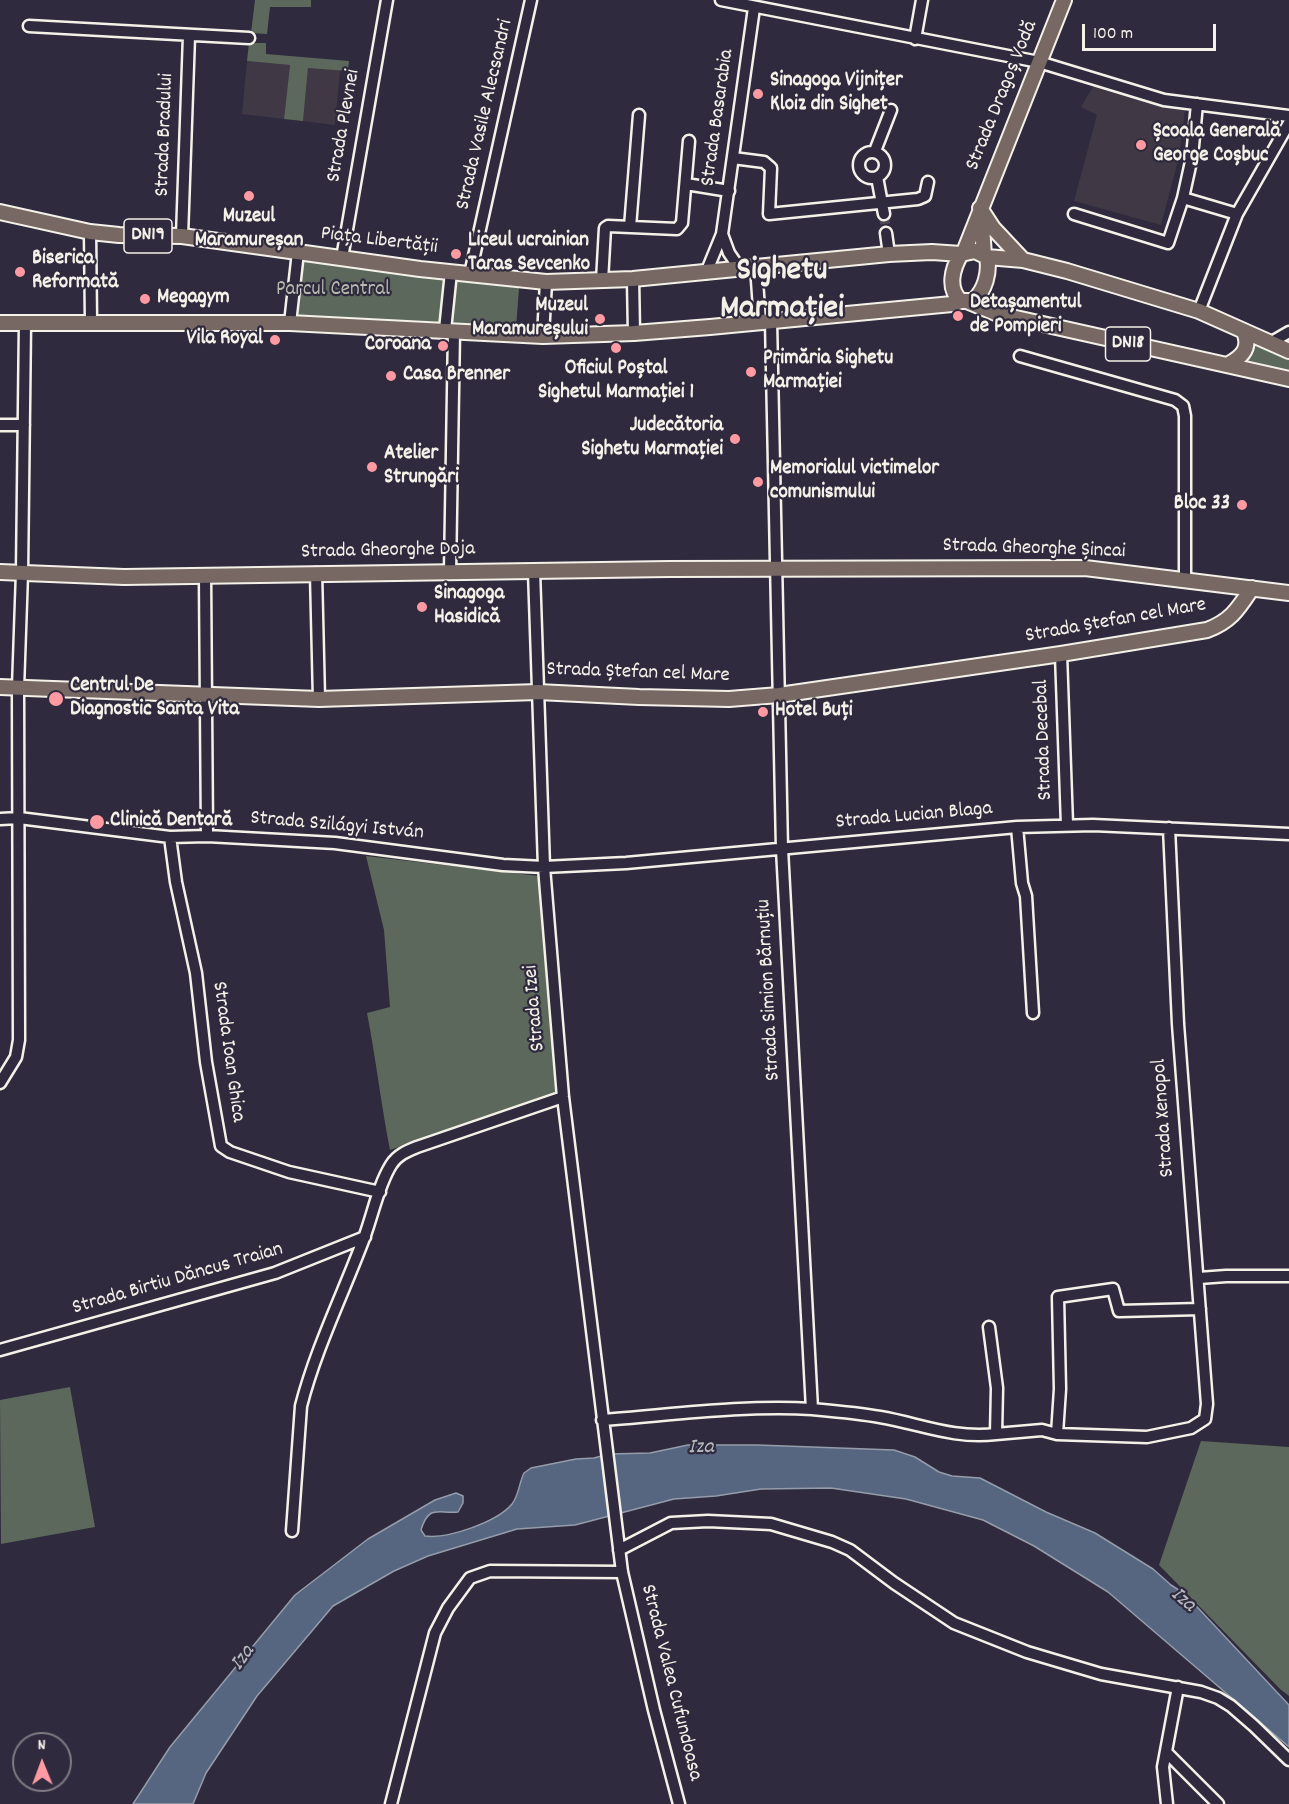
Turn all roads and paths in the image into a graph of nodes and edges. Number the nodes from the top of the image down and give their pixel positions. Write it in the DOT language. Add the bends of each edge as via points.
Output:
graph roads {
  1 [pos="387,0"];
  2 [pos="531,0"];
  3 [pos="721,0"];
  4 [pos="922,0"];
  5 [pos="1064,0"];
  6 [pos="754,8"];
  7 [pos="29,26"];
  8 [pos="189,36"];
  9 [pos="249,38"];
  10 [pos="915,39"];
  11 [pos="1039,62"];
  12 [pos="1197,104"];
  13 [pos="891,110"];
  14 [pos="639,115"];
  15 [pos="1289,116"];
  16 [pos="1289,123"];
  17 [pos="689,141"];
  18 [pos="875,151"];
  19 [pos="733,158"];
  20 [pos="877,177"];
  21 [pos="928,182"];
  22 [pos="686,184"];
  23 [pos="729,190"];
  24 [pos="1183,198"];
  25 [pos="883,202"];
  26 [pos="980,208"];
  27 [pos="0,212"];
  28 [pos="884,214"];
  29 [pos="1074,214"];
  30 [pos="1237,214"];
  31 [pos="630,227"];
  32 [pos="90,232"];
  33 [pos="886,232"];
  34 [pos="722,234"];
  35 [pos="182,236"];
  36 [pos="298,252"];
  37 [pos="962,253"];
  38 [pos="889,254"];
  39 [pos="985,256"];
  40 [pos="342,258"];
  41 [pos="1023,260"];
  42 [pos="756,267"];
  43 [pos="740,269"];
  44 [pos="451,272"];
  45 [pos="706,273"];
  46 [pos="470,274"];
  47 [pos="633,279"];
  48 [pos="602,281"];
  49 [pos="546,282"];
  50 [pos="965,301"];
  51 [pos="1199,311"];
  52 [pos="91,322"];
  53 [pos="290,322"];
  54 [pos="765,322"];
  55 [pos="0,323"];
  56 [pos="25,323"];
  57 [pos="450,331"];
  58 [pos="1244,332"];
  59 [pos="1289,332"];
  60 [pos="634,333"];
  61 [pos="543,336"];
  62 [pos="1270,343"];
  63 [pos="1289,351"];
  64 [pos="1020,356"];
  65 [pos="1229,364"];
  66 [pos="1289,378"];
  67 [pos="0,425"];
  68 [pos="24,425"];
  69 [pos="776,568"];
  70 [pos="534,571"];
  71 [pos="0,572"];
  72 [pos="450,572"];
  73 [pos="22,573"];
  74 [pos="316,573"];
  75 [pos="205,576"];
  76 [pos="1185,580"];
  77 [pos="1252,588"];
  78 [pos="1289,592"];
  79 [pos="1061,654"];
  80 [pos="0,687"];
  81 [pos="18,688"];
  82 [pos="538,692"];
  83 [pos="206,694"];
  84 [pos="779,694"];
  85 [pos="319,699"];
  86 [pos="19,818"];
  87 [pos="0,819"];
  88 [pos="1067,825"];
  89 [pos="1017,827"];
  90 [pos="1169,828"];
  91 [pos="1289,834"];
  92 [pos="207,836"];
  93 [pos="171,837"];
  94 [pos="782,849"];
  95 [pos="544,867"];
  96 [pos="1033,1013"];
  97 [pos="0,1083"];
  98 [pos="564,1097"];
  99 [pos="380,1192"];
  100 [pos="365,1237"];
  101 [pos="1289,1276"];
  102 [pos="1199,1278"];
  103 [pos="1200,1309"];
  104 [pos="989,1327"];
  105 [pos="0,1350"];
  106 [pos="812,1409"];
  107 [pos="602,1420"];
  108 [pos="996,1434"];
  109 [pos="1057,1434"];
  110 [pos="616,1522"];
  111 [pos="292,1532"];
  112 [pos="619,1550"];
  113 [pos="622,1572"];
  114 [pos="1178,1688"];
  115 [pos="1166,1752"];
  116 [pos="1289,1760"];
  117 [pos="391,1804"];
  118 [pos="680,1804"];
  119 [pos="1167,1804"];
  120 [pos="1218,1804"];
  1 -- 40 [label="street, Strada Plevnei"];
  2 -- 46 [label="street, Strada Vasile Alecsandri"];
  3 -- 6 [label="street"];
  4 -- 10 [label="street"];
  5 -- 11 [label="main road, Strada Dragoș Vodă"];
  6 -- 10 [label="street"];
  6 -- 19 [label="street, Strada Basarabia"];
  7 -- 8 [label="street"];
  8 -- 9 [label="street"];
  8 -- 35 [label="street, Strada Bradului"];
  10 -- 11 [label="street"];
  11 -- 12 [label="street" via="1164,100"];
  11 -- 26 [label="main road, Strada Dragoș Vodă"];
  12 -- 15 [label="street"];
  12 -- 24 [label="street"];
  13 -- 18 [label="street"];
  14 -- 31 [label="street"];
  16 -- 30 [label="street"];
  17 -- 22 [label="street"];
  18 -- 20 [label="street" via="885,164"];
  18 -- 20 [label="street" via="860,157 858,168 865,177"];
  19 -- 23 [label="street, Strada Basarabia"];
  19 -- 25 [label="street" via="764,162 771,168 770,214"];
  20 -- 25 [label="street"];
  21 -- 25 [label="street" via="925,196"];
  22 -- 23 [label="street"];
  22 -- 31 [label="street" via="682,223 677,230"];
  23 -- 34 [label="street, Strada Basarabia"];
  24 -- 29 [label="street" via="1168,243"];
  24 -- 30 [label="street"];
  25 -- 28 [label="street"];
  26 -- 37 [label="main road, Strada Dragoș Vodă"];
  26 -- 39 [label="main road, Strada Dragoș Vodă"];
  26 -- 41 [label="main road"];
  27 -- 32 [label="main road, DN19"];
  30 -- 51 [label="street"];
  31 -- 48 [label="street" via="605,228"];
  32 -- 35 [label="main road, DN19"];
  32 -- 52 [label="street"];
  33 -- 38 [label="street"];
  34 -- 43 [label="street"];
  34 -- 45 [label="street, Strada Basarabia"];
  35 -- 36 [label="main road, DN19"];
  36 -- 40 [label="main road, Piața Libertății / DN19"];
  36 -- 53 [label="street, Piața Libertății"];
  37 -- 38 [label="main road, DN19"];
  37 -- 39 [label="main road" via="975,251"];
  37 -- 50 [label="main road" via="952,284 953,292"];
  38 -- 42 [label="main road, DN19"];
  39 -- 41 [label="main road, DN18"];
  39 -- 50 [label="main road" via="988,270 981,293"];
  40 -- 44 [label="main road, Piața Libertății / DN19"];
  41 -- 51 [label="main road, DN18"];
  42 -- 43 [label="main road, DN19"];
  42 -- 54 [label="street, Strada Simion Bărnuțiu"];
  43 -- 45 [label="main road, DN19"];
  44 -- 46 [label="main road, Piața Libertății / DN19"];
  44 -- 57 [label="street"];
  45 -- 47 [label="main road, DN19"];
  46 -- 49 [label="main road, Piața Libertății / DN19"];
  47 -- 48 [label="main road, Piața Libertății / DN19"];
  47 -- 60 [label="street"];
  48 -- 49 [label="main road, Piața Libertății / DN19"];
  49 -- 61 [label="street"];
  50 -- 54 [label="main road"];
  50 -- 65 [label="main road, DN18" via="998,314"];
  51 -- 58 [label="main road, DN18"];
  52 -- 53 [label="main road"];
  52 -- 56 [label="main road"];
  53 -- 57 [label="main road"];
  54 -- 60 [label="main road"];
  54 -- 69 [label="street, Strada Simion Bărnuțiu"];
  55 -- 56 [label="main road"];
  56 -- 68 [label="street"];
  57 -- 61 [label="main road"];
  57 -- 72 [label="street"];
  58 -- 62 [label="main road, DN18"];
  58 -- 65 [label="main road" via="1246,348 1241,357"];
  59 -- 62 [label="street"];
  60 -- 61 [label="main road"];
  62 -- 63 [label="main road, DN18"];
  64 -- 76 [label="street" via="1175,400 1183,406"];
  65 -- 66 [label="main road, DN18"];
  67 -- 68 [label="street"];
  68 -- 73 [label="street"];
  69 -- 70 [label="main road, Strada Gheorghe Doja"];
  69 -- 76 [label="main road, Strada Gheorghe Șincai" via="1085,568"];
  69 -- 84 [label="street, Strada Simion Bărnuțiu"];
  70 -- 72 [label="main road, Strada Gheorghe Doja"];
  70 -- 82 [label="street, Strada Izei"];
  71 -- 73 [label="main road, Strada Gheorghe Doja"];
  72 -- 74 [label="main road, Strada Gheorghe Doja"];
  73 -- 75 [label="main road, Strada Gheorghe Doja"];
  73 -- 81 [label="street"];
  74 -- 75 [label="main road, Strada Gheorghe Doja"];
  74 -- 85 [label="street"];
  75 -- 83 [label="street"];
  76 -- 77 [label="main road, Strada Gheorghe Șincai"];
  77 -- 78 [label="main road, Strada Gheorghe Șincai"];
  77 -- 79 [label="main road, Strada Ștefan cel Mare" via="1222,625"];
  79 -- 84 [label="main road, Strada Ștefan cel Mare"];
  79 -- 88 [label="street, Strada Decebal"];
  80 -- 81 [label="main road, Strada Ștefan cel Mare"];
  81 -- 83 [label="main road, Strada Ștefan cel Mare"];
  81 -- 86 [label="street"];
  82 -- 84 [label="main road, Strada Ștefan cel Mare" via="729,699"];
  82 -- 85 [label="main road, Strada Ștefan cel Mare"];
  82 -- 95 [label="street, Strada Izei"];
  83 -- 85 [label="main road, Strada Ștefan cel Mare"];
  83 -- 92 [label="street"];
  84 -- 94 [label="street, Strada Simion Bărnuțiu"];
  86 -- 87 [label="street, Strada Szilágyi István"];
  86 -- 93 [label="street, Strada Szilágyi István"];
  86 -- 97 [label="street" via="19,1040 16,1057"];
  88 -- 89 [label="street, Strada Lucian Blaga"];
  88 -- 90 [label="street, Strada Lucian Blaga"];
  89 -- 94 [label="street, Strada Lucian Blaga"];
  89 -- 96 [label="street" via="1026,896"];
  90 -- 91 [label="street, Strada Lucian Blaga"];
  90 -- 102 [label="street, Strada Xenopol" via="1180,1047"];
  92 -- 93 [label="street, Strada Szilágyi István"];
  92 -- 95 [label="street, Strada Szilágyi István" via="335,843"];
  93 -- 99 [label="street, Strada Ioan Ghica" via="221,1146 290,1172"];
  94 -- 95 [label="street, Strada Lucian Blaga"];
  94 -- 106 [label="street, Strada Simion Bărnuțiu"];
  95 -- 98 [label="street, Strada Izei"];
  98 -- 99 [label="street" via="402,1153 392,1164"];
  98 -- 107 [label="street, Strada Izei"];
  99 -- 100 [label="street"];
  100 -- 105 [label="street, Strada Birtiu Dăncus Traian" via="275,1273"];
  100 -- 111 [label="street" via="312,1367 301,1406"];
  101 -- 102 [label="street"];
  102 -- 103 [label="street, Strada Xenopol"];
  103 -- 109 [label="street, Strada Xenopol" via="1205,1419 1191,1428 1147,1437"];
  103 -- 109 [label="street" via="1119,1311 1113,1289 1058,1298"];
  104 -- 108 [label="street" via="996,1388"];
  106 -- 107 [label="street" via="755,1408"];
  106 -- 108 [label="street" via="879,1417 951,1434"];
  107 -- 110 [label="street, Strada Izei"];
  108 -- 109 [label="street" via="1042,1430"];
  110 -- 112 [label="street, Strada Valea Cufundoasa"];
  112 -- 113 [label="street, Strada Valea Cufundoasa"];
  112 -- 114 [label="street" via="671,1523 771,1524 850,1550 954,1623 1027,1652 1101,1674"];
  113 -- 117 [label="street, Strada Valea Cufundoasa" via="490,1571 470,1578 435,1633"];
  113 -- 118 [label="street, Strada Valea Cufundoasa"];
  114 -- 115 [label="street"];
  114 -- 116 [label="street" via="1201,1692 1231,1706"];
  115 -- 119 [label="street" via="1163,1767"];
  115 -- 120 [label="street"];
}
